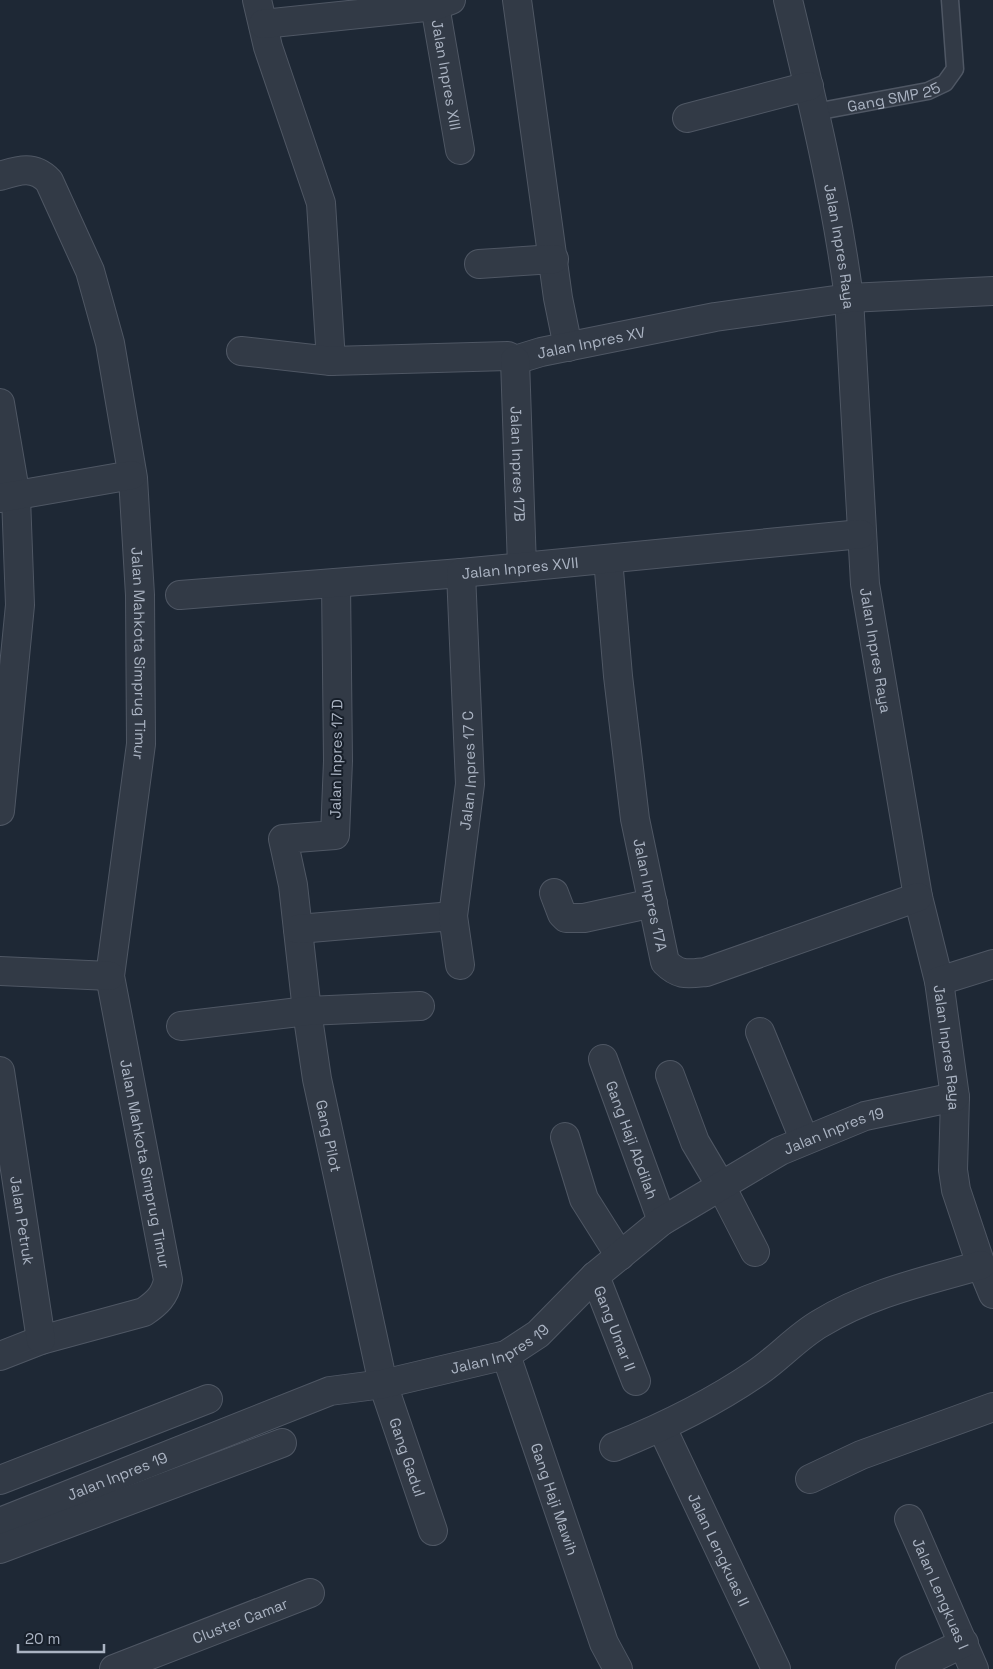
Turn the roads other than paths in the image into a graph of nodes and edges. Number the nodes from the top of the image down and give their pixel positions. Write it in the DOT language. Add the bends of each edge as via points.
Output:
graph roads {
  1 [pos="516,0"];
  2 [pos="788,0"];
  3 [pos="950,0"];
  4 [pos="440,2"];
  5 [pos="260,12"];
  6 [pos="809,86"];
  7 [pos="815,112"];
  8 [pos="687,118"];
  9 [pos="460,150"];
  10 [pos="0,176"];
  11 [pos="554,259"];
  12 [pos="479,264"];
  13 [pos="993,291"];
  14 [pos="849,298"];
  15 [pos="568,347"];
  16 [pos="241,351"];
  17 [pos="515,360"];
  18 [pos="331,361"];
  19 [pos="0,403"];
  20 [pos="132,476"];
  21 [pos="8,497"];
  22 [pos="861,534"];
  23 [pos="608,559"];
  24 [pos="522,567"];
  25 [pos="461,573"];
  26 [pos="336,583"];
  27 [pos="180,595"];
  28 [pos="0,811"];
  29 [pos="293,885"];
  30 [pos="554,893"];
  31 [pos="918,896"];
  32 [pos="653,904"];
  33 [pos="453,916"];
  34 [pos="298,929"];
  35 [pos="993,964"];
  36 [pos="460,965"];
  37 [pos="0,971"];
  38 [pos="110,976"];
  39 [pos="939,981"];
  40 [pos="420,1006"];
  41 [pos="307,1011"];
  42 [pos="181,1026"];
  43 [pos="760,1032"];
  44 [pos="603,1058"];
  45 [pos="0,1071"];
  46 [pos="670,1075"];
  47 [pos="955,1096"];
  48 [pos="565,1137"];
  49 [pos="804,1139"];
  50 [pos="721,1186"];
  51 [pos="662,1221"];
  52 [pos="754,1252"];
  53 [pos="620,1256"];
  54 [pos="981,1265"];
  55 [pos="595,1276"];
  56 [pos="993,1294"];
  57 [pos="42,1340"];
  58 [pos="506,1355"];
  59 [pos="0,1356"];
  60 [pos="636,1381"];
  61 [pos="383,1384"];
  62 [pos="208,1399"];
  63 [pos="993,1407"];
  64 [pos="662,1428"];
  65 [pos="282,1443"];
  66 [pos="614,1447"];
  67 [pos="810,1479"];
  68 [pos="0,1480"];
  69 [pos="909,1519"];
  70 [pos="0,1522"];
  71 [pos="433,1531"];
  72 [pos="0,1549"];
  73 [pos="310,1593"];
  74 [pos="964,1643"];
  75 [pos="114,1669"];
  76 [pos="618,1669"];
  77 [pos="776,1669"];
  78 [pos="910,1669"];
  79 [pos="974,1669"];
  1 -- 11 [label="street"];
  2 -- 6 [label="street, Jalan Inpres Raya"];
  3 -- 7 [label="lane, Gang SMP 25" via="954,69 945,83 928,91"];
  4 -- 5 [label="street"];
  4 -- 9 [label="street, Jalan Inpres XIII"];
  5 -- 18 [label="street" via="268,48 321,203"];
  6 -- 7 [label="street, Jalan Inpres Raya"];
  6 -- 8 [label="street"];
  7 -- 14 [label="street, Jalan Inpres Raya"];
  10 -- 20 [label="street, Jalan Mahkota Simprug Timur" via="31,170 49,181 90,271 110,343"];
  11 -- 12 [label="street"];
  11 -- 15 [label="street"];
  13 -- 14 [label="street, Jalan Inpres XV"];
  14 -- 15 [label="street, Jalan Inpres XV" via="715,317"];
  14 -- 22 [label="street, Jalan Inpres Raya"];
  15 -- 17 [label="street, Jalan Inpres XV"];
  16 -- 18 [label="street, Jalan Inpres XV"];
  17 -- 18 [label="street, Jalan Inpres XV" via="508,356"];
  17 -- 24 [label="street, Jalan Inpres 17B"];
  19 -- 21 [label="street"];
  20 -- 21 [label="street"];
  20 -- 38 [label="street, Jalan Mahkota Simprug Timur" via="140,595 141,744"];
  21 -- 28 [label="street" via="20,605"];
  22 -- 23 [label="street, Jalan Inpres XVII"];
  22 -- 31 [label="street, Jalan Inpres Raya" via="865,584"];
  23 -- 24 [label="street, Jalan Inpres XVII"];
  23 -- 32 [label="street, Jalan Inpres 17A" via="635,819"];
  24 -- 25 [label="street, Jalan Inpres XVII"];
  25 -- 26 [label="street, Jalan Inpres XVII"];
  25 -- 33 [label="street, Jalan Inpres 17 C" via="470,784"];
  26 -- 27 [label="street, Jalan Inpres XVII"];
  26 -- 29 [label="street, Jalan Inpres 17 D" via="338,761 335,835 283,839"];
  29 -- 34 [label="street, Gang Pilot"];
  30 -- 32 [label="street" via="566,918 584,918"];
  31 -- 32 [label="street, Jalan Inpres 17A" via="706,972 689,974 674,972 664,962"];
  31 -- 39 [label="street, Jalan Inpres Raya"];
  33 -- 34 [label="street"];
  33 -- 36 [label="street, Jalan Inpres 17 C"];
  34 -- 41 [label="street, Gang Pilot"];
  35 -- 39 [label="street"];
  37 -- 38 [label="street"];
  38 -- 57 [label="street, Jalan Mahkota Simprug Timur" via="168,1280 156,1304 144,1312"];
  39 -- 47 [label="street, Jalan Inpres Raya"];
  40 -- 41 [label="street"];
  41 -- 42 [label="street"];
  41 -- 61 [label="street, Gang Pilot" via="318,1079"];
  43 -- 49 [label="street"];
  44 -- 51 [label="street, Gang Haji Abdilah"];
  45 -- 57 [label="street, Jalan Petruk"];
  46 -- 50 [label="street" via="695,1142"];
  47 -- 49 [label="street, Jalan Inpres 19" via="865,1116"];
  47 -- 54 [label="street, Jalan Inpres Raya" via="953,1170 956,1190"];
  48 -- 53 [label="street" via="584,1198"];
  49 -- 50 [label="street, Jalan Inpres 19"];
  50 -- 51 [label="street, Jalan Inpres 19"];
  50 -- 52 [label="street"];
  51 -- 53 [label="street, Jalan Inpres 19"];
  53 -- 55 [label="street, Jalan Inpres 19"];
  54 -- 56 [label="street, Jalan Inpres Raya"];
  54 -- 64 [label="street" via="876,1295 820,1323 758,1372"];
  55 -- 58 [label="street, Jalan Inpres 19" via="538,1334"];
  55 -- 60 [label="street, Gang Umar II"];
  57 -- 59 [label="street, Jalan Mahkota Simprug Timur"];
  58 -- 61 [label="street, Jalan Inpres 19"];
  58 -- 76 [label="street, Gang Haji Mawih" via="604,1642"];
  61 -- 70 [label="street, Jalan Inpres 19" via="330,1391"];
  61 -- 71 [label="street, Gang Gadul"];
  62 -- 68 [label="street"];
  63 -- 67 [label="street" via="860,1455"];
  64 -- 66 [label="street"];
  64 -- 77 [label="street, Jalan Lengkuas II"];
  65 -- 72 [label="street"];
  69 -- 74 [label="street, Jalan Lengkuas I"];
  73 -- 75 [label="street, Cluster Camar"];
  74 -- 78 [label="street"];
  74 -- 79 [label="street, Jalan Lengkuas I"];
}
